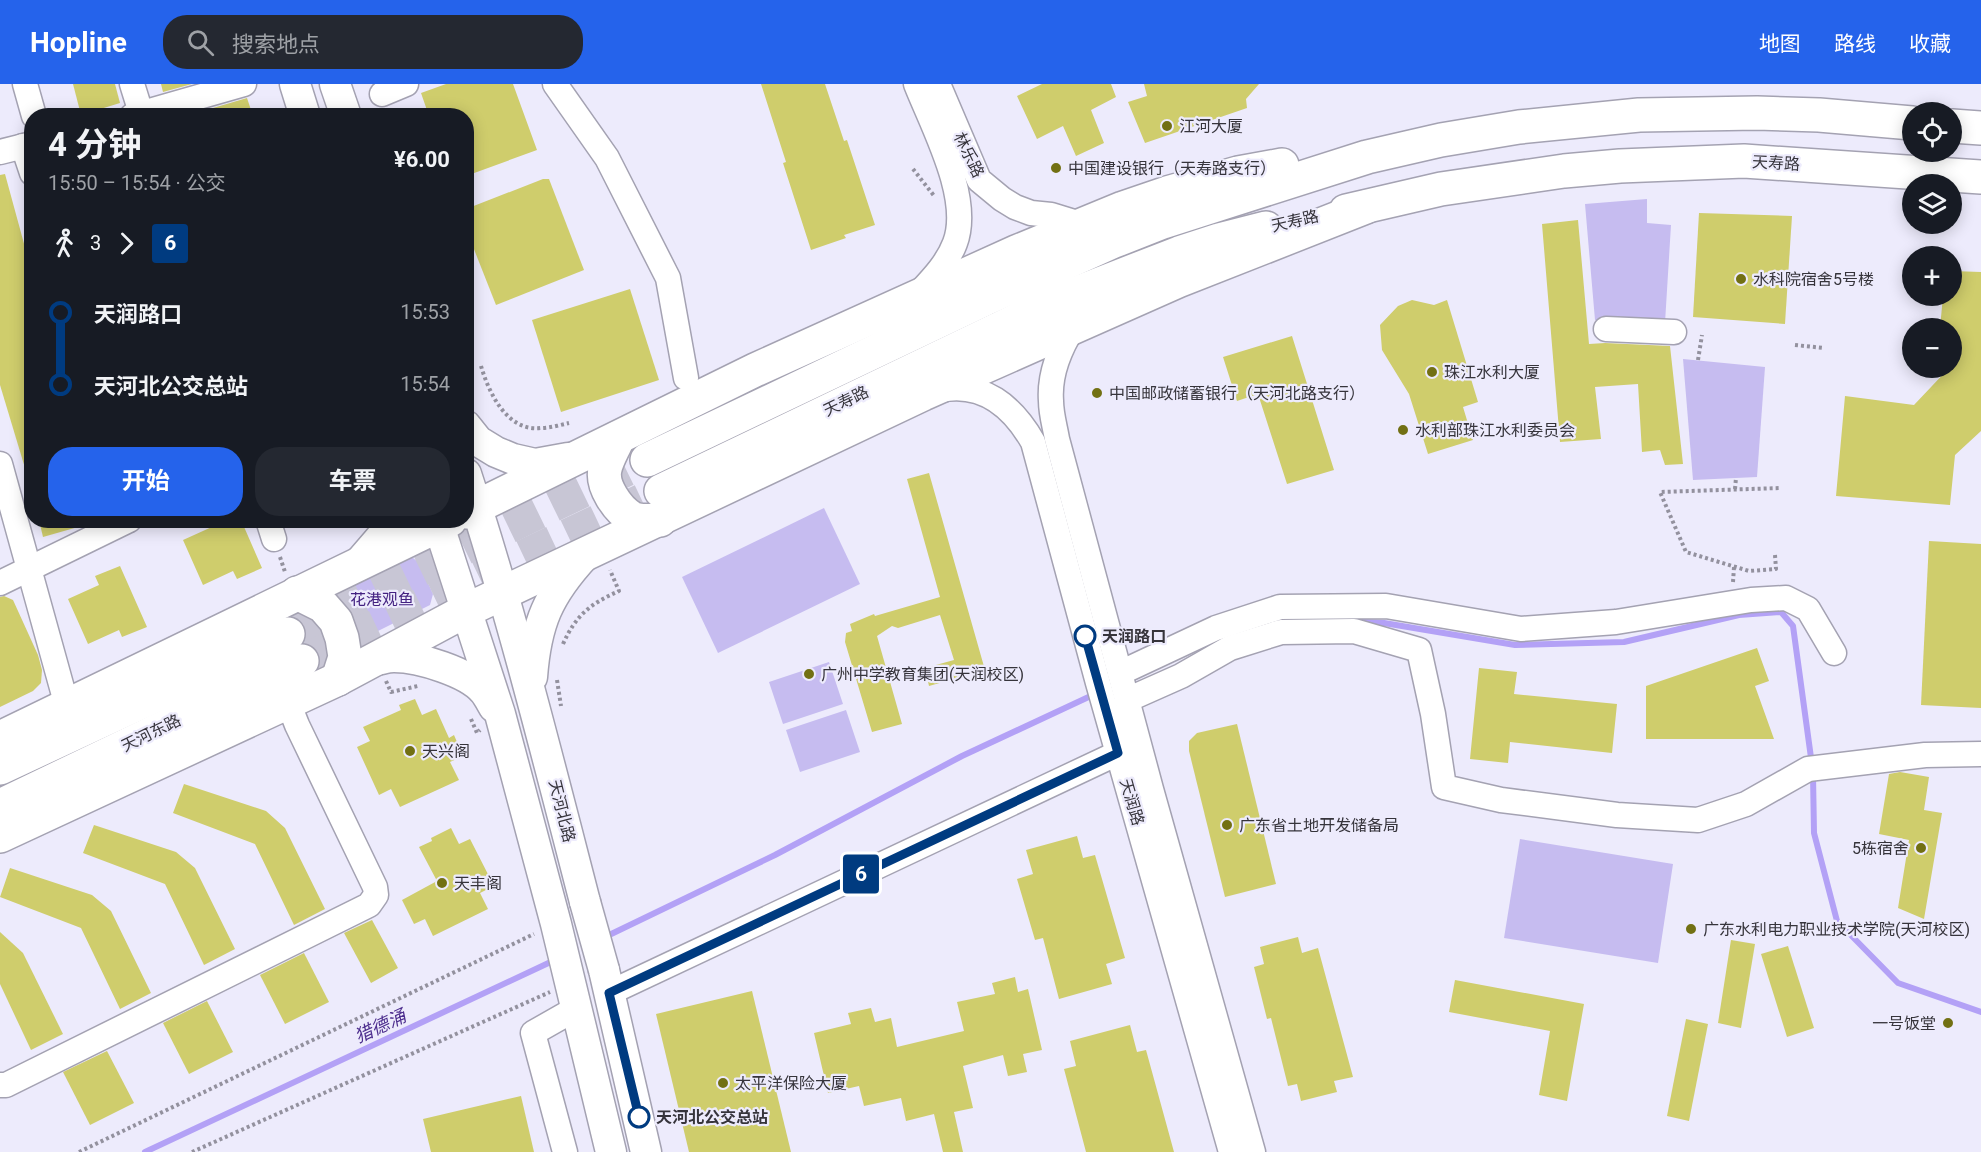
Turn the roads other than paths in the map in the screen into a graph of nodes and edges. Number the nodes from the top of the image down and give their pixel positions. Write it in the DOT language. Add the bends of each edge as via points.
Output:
graph roads {
  1 [pos="25,84"];
  2 [pos="132,84"];
  3 [pos="244,84"];
  4 [pos="295,84"];
  5 [pos="335,84"];
  6 [pos="406,84"];
  7 [pos="555,84"];
  8 [pos="916,84"];
  9 [pos="938,84"];
  10 [pos="382,94"];
  11 [pos="32,108"];
  12 [pos="137,108"];
  13 [pos="162,108"];
  14 [pos="302,108"];
  15 [pos="343,108"];
  16 [pos="1872,120"];
  17 [pos="1902,122"];
  18 [pos="1962,127"];
  19 [pos="1981,128"];
  20 [pos="24,146"];
  21 [pos="0,152"];
  22 [pos="1367,157"];
  23 [pos="1869,169"];
  24 [pos="1981,177"];
  25 [pos="1366,207"];
  26 [pos="1123,208"];
  27 [pos="914,300"];
  28 [pos="1074,326"];
  29 [pos="1606,329"];
  30 [pos="1674,332"];
  31 [pos="686,378"];
  32 [pos="923,394"];
  33 [pos="474,436"];
  34 [pos="618,438"];
  35 [pos="647,460"];
  36 [pos="0,464"];
  37 [pos="660,505"];
  38 [pos="474,507"];
  39 [pos="113,528"];
  40 [pos="386,528"];
  41 [pos="432,528"];
  42 [pos="456,528"];
  43 [pos="461,528"];
  44 [pos="585,555"];
  45 [pos="358,564"];
  46 [pos="28,569"];
  47 [pos="0,583"];
  48 [pos="504,592"];
  49 [pos="297,593"];
  50 [pos="467,610"];
  51 [pos="1834,653"];
  52 [pos="376,660"];
  53 [pos="338,679"];
  54 [pos="1115,690"];
  55 [pos="532,692"];
  56 [pos="288,702"];
  57 [pos="67,706"];
  58 [pos="500,714"];
  59 [pos="0,738"];
  60 [pos="1118,753"];
  61 [pos="1981,754"];
  62 [pos="0,768"];
  63 [pos="0,806"];
  64 [pos="0,836"];
  65 [pos="607,982"];
  66 [pos="574,995"];
  67 [pos="0,1085"];
  68 [pos="565,1152"];
  69 [pos="611,1152"];
  70 [pos="646,1152"];
  71 [pos="1231,1152"];
  72 [pos="1253,1152"];
  1 -- 11 [label="street"];
  2 -- 12 [label="street"];
  3 -- 13 [label="street"];
  4 -- 14 [label="main road"];
  5 -- 15 [label="main road"];
  6 -- 10 [label="street"];
  7 -- 31 [label="street" via="607,158 668,278"];
  8 -- 27 [label="street, 林乐路" via="959,197 960,224 951,253"];
  9 -- 26 [label="street, 林乐路" via="979,180 1002,199 1031,213 1077,223"];
  16 -- 17 [label="highway, 天寿路"];
  16 -- 22 [label="highway, 天寿路" via="1757,112 1640,115 1519,127"];
  16 -- 23 [label="highway"];
  18 -- 19 [label="highway"];
  20 -- 21 [label="street"];
  22 -- 26 [label="highway" via="1259,168"];
  22 -- 35 [label="highway, 天寿路" via="1112,242"];
  23 -- 24 [label="highway, 天寿路"];
  23 -- 25 [label="highway, 天寿路" via="1744,161 1620,166 1441,189"];
  25 -- 28 [label="highway"];
  25 -- 37 [label="highway, 天寿路" via="1219,240 1061,299"];
  26 -- 27 [label="highway"];
  27 -- 34 [label="highway" via="755,370"];
  28 -- 32 [label="highway"];
  28 -- 54 [label="street, 天润路" via="1062,345 1051,400"];
  29 -- 30 [label="street"];
  32 -- 37 [label="highway"];
  32 -- 54 [label="street, 天润路" via="954,387 979,392 1004,404 1022,422 1033,442"];
  33 -- 34 [label="main road" via="496,452 535,464 567,459"];
  34 -- 37 [label="highway" via="604,471 611,495 622,510 640,521"];
  34 -- 38 [label="highway"];
  36 -- 46 [label="street"];
  37 -- 44 [label="highway"];
  39 -- 46 [label="street"];
  40 -- 45 [label="main road"];
  41 -- 45 [label="highway"];
  42 -- 50 [label="main road, 天河北路"];
  43 -- 48 [label="main road, 天河北路"];
  44 -- 48 [label="highway"];
  44 -- 55 [label="main road" via="563,579 544,612 534,650"];
  45 -- 49 [label="highway"];
  46 -- 47 [label="street"];
  46 -- 57 [label="street"];
  48 -- 50 [label="highway"];
  48 -- 55 [label="main road, 天河北路"];
  49 -- 53 [label="highway" via="323,606 336,621 345,657"];
  49 -- 57 [label="highway"];
  50 -- 52 [label="highway"];
  50 -- 58 [label="main road, 天河北路"];
  51 -- 54 [label="street" via="1808,609 1786,598 1616,622 1521,628 1386,606 1280,607 1216,628"];
  52 -- 53 [label="highway"];
  52 -- 58 [label="main road" via="406,658 448,670 483,690"];
  53 -- 56 [label="highway"];
  54 -- 60 [label="street, 天润路"];
  54 -- 61 [label="street" via="1181,676 1230,648 1281,632 1354,631 1419,650 1444,788 1501,800 1617,815 1698,820 1746,804 1808,769 1925,754"];
  54 -- 72 [label="street, 天润路"];
  55 -- 65 [label="main road, 天河北路, bridge"];
  56 -- 64 [label="highway"];
  56 -- 67 [label="street" via="375,887 376,895 369,905"];
  57 -- 59 [label="highway"];
  58 -- 66 [label="main road, 天河北路"];
  60 -- 65 [label="street"];
  60 -- 71 [label="street, 天润路"];
  62 -- 63 [label="highway, 天河东路" via="295,647"];
  65 -- 70 [label="main road, 天河北路"];
  66 -- 68 [label="street" via="533,1033"];
  66 -- 69 [label="main road, 天河北路"];
}
